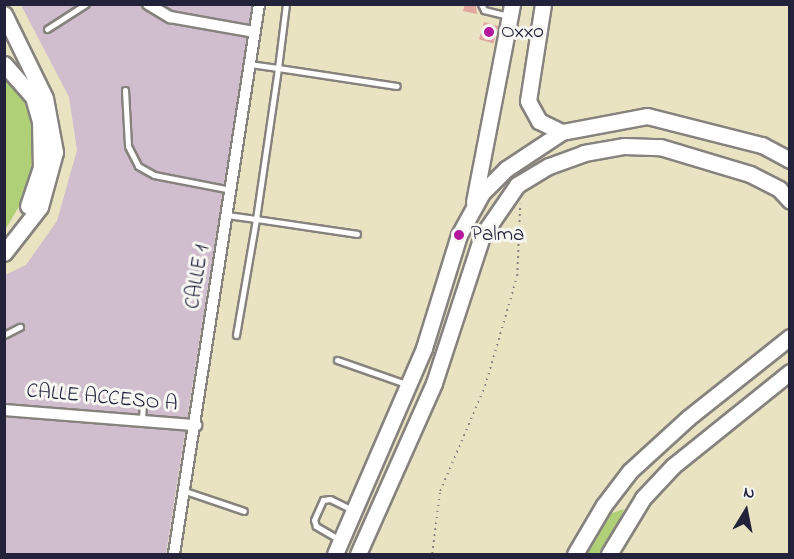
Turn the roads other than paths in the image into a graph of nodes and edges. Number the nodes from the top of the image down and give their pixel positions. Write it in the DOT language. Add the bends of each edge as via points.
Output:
graph roads {
  1 [pos="86,4"];
  2 [pos="148,4"];
  3 [pos="259,4"];
  4 [pos="286,4"];
  5 [pos="481,4"];
  6 [pos="543,4"];
  7 [pos="511,10"];
  8 [pos="4,14"];
  9 [pos="47,28"];
  10 [pos="254,32"];
  11 [pos="4,64"];
  12 [pos="250,64"];
  13 [pos="278,68"];
  14 [pos="397,86"];
  15 [pos="125,90"];
  16 [pos="562,132"];
  17 [pos="789,160"];
  18 [pos="231,190"];
  19 [pos="789,201"];
  20 [pos="472,210"];
  21 [pos="227,215"];
  22 [pos="256,219"];
  23 [pos="357,234"];
  24 [pos="4,240"];
  25 [pos="4,253"];
  26 [pos="20,327"];
  27 [pos="4,335"];
  28 [pos="236,335"];
  29 [pos="789,337"];
  30 [pos="337,360"];
  31 [pos="789,372"];
  32 [pos="409,385"];
  33 [pos="112,396"];
  34 [pos="4,410"];
  35 [pos="142,421"];
  36 [pos="196,425"];
  37 [pos="185,491"];
  38 [pos="244,511"];
  39 [pos="355,511"];
  40 [pos="374,519"];
  41 [pos="338,548"];
  42 [pos="174,555"];
  43 [pos="358,555"];
  44 [pos="575,555"];
  45 [pos="609,555"];
  1 -- 9 [label="lane"];
  2 -- 10 [label="street" via="170,17"];
  3 -- 10 [label="street, CALLE 1"];
  4 -- 13 [label="lane"];
  5 -- 7 [label="lane" via="484,10"];
  6 -- 16 [label="main road" via="528,101 539,121"];
  7 -- 20 [label="main road"];
  8 -- 25 [label="main road" via="45,98 55,152 40,207"];
  10 -- 12 [label="street, CALLE 1"];
  11 -- 24 [label="main road" via="33,97 42,144 34,195"];
  12 -- 13 [label="lane"];
  12 -- 18 [label="street, CALLE 1"];
  13 -- 14 [label="lane"];
  13 -- 22 [label="lane"];
  15 -- 18 [label="lane" via="128,146 138,166 154,175"];
  16 -- 17 [label="main road" via="647,117 762,145"];
  16 -- 20 [label="main road" via="506,169"];
  18 -- 21 [label="street, CALLE 1"];
  19 -- 40 [label="main road" via="779,189 750,174 660,147 624,146 584,153 549,166 518,185 482,236 434,383"];
  20 -- 32 [label="main road" via="447,268"];
  21 -- 22 [label="lane"];
  21 -- 36 [label="street, CALLE 1"];
  22 -- 23 [label="lane"];
  22 -- 28 [label="lane"];
  26 -- 27 [label="lane"];
  29 -- 44 [label="main road" via="688,418 630,471 603,505"];
  30 -- 32 [label="lane"];
  31 -- 45 [label="main road" via="673,466 643,498"];
  32 -- 39 [label="main road"];
  33 -- 35 [label="lane" via="143,401"];
  34 -- 35 [label="street, CALLE ACCESO A"];
  35 -- 36 [label="street, CALLE ACCESO A"];
  36 -- 37 [label="street, CALLE 1"];
  37 -- 38 [label="lane"];
  37 -- 42 [label="street, CALLE 1"];
  39 -- 40 [label="main road"];
  39 -- 41 [label="main road"];
  39 -- 41 [label="lane" via="330,499 323,500 314,520"];
  40 -- 43 [label="main road"];
}
